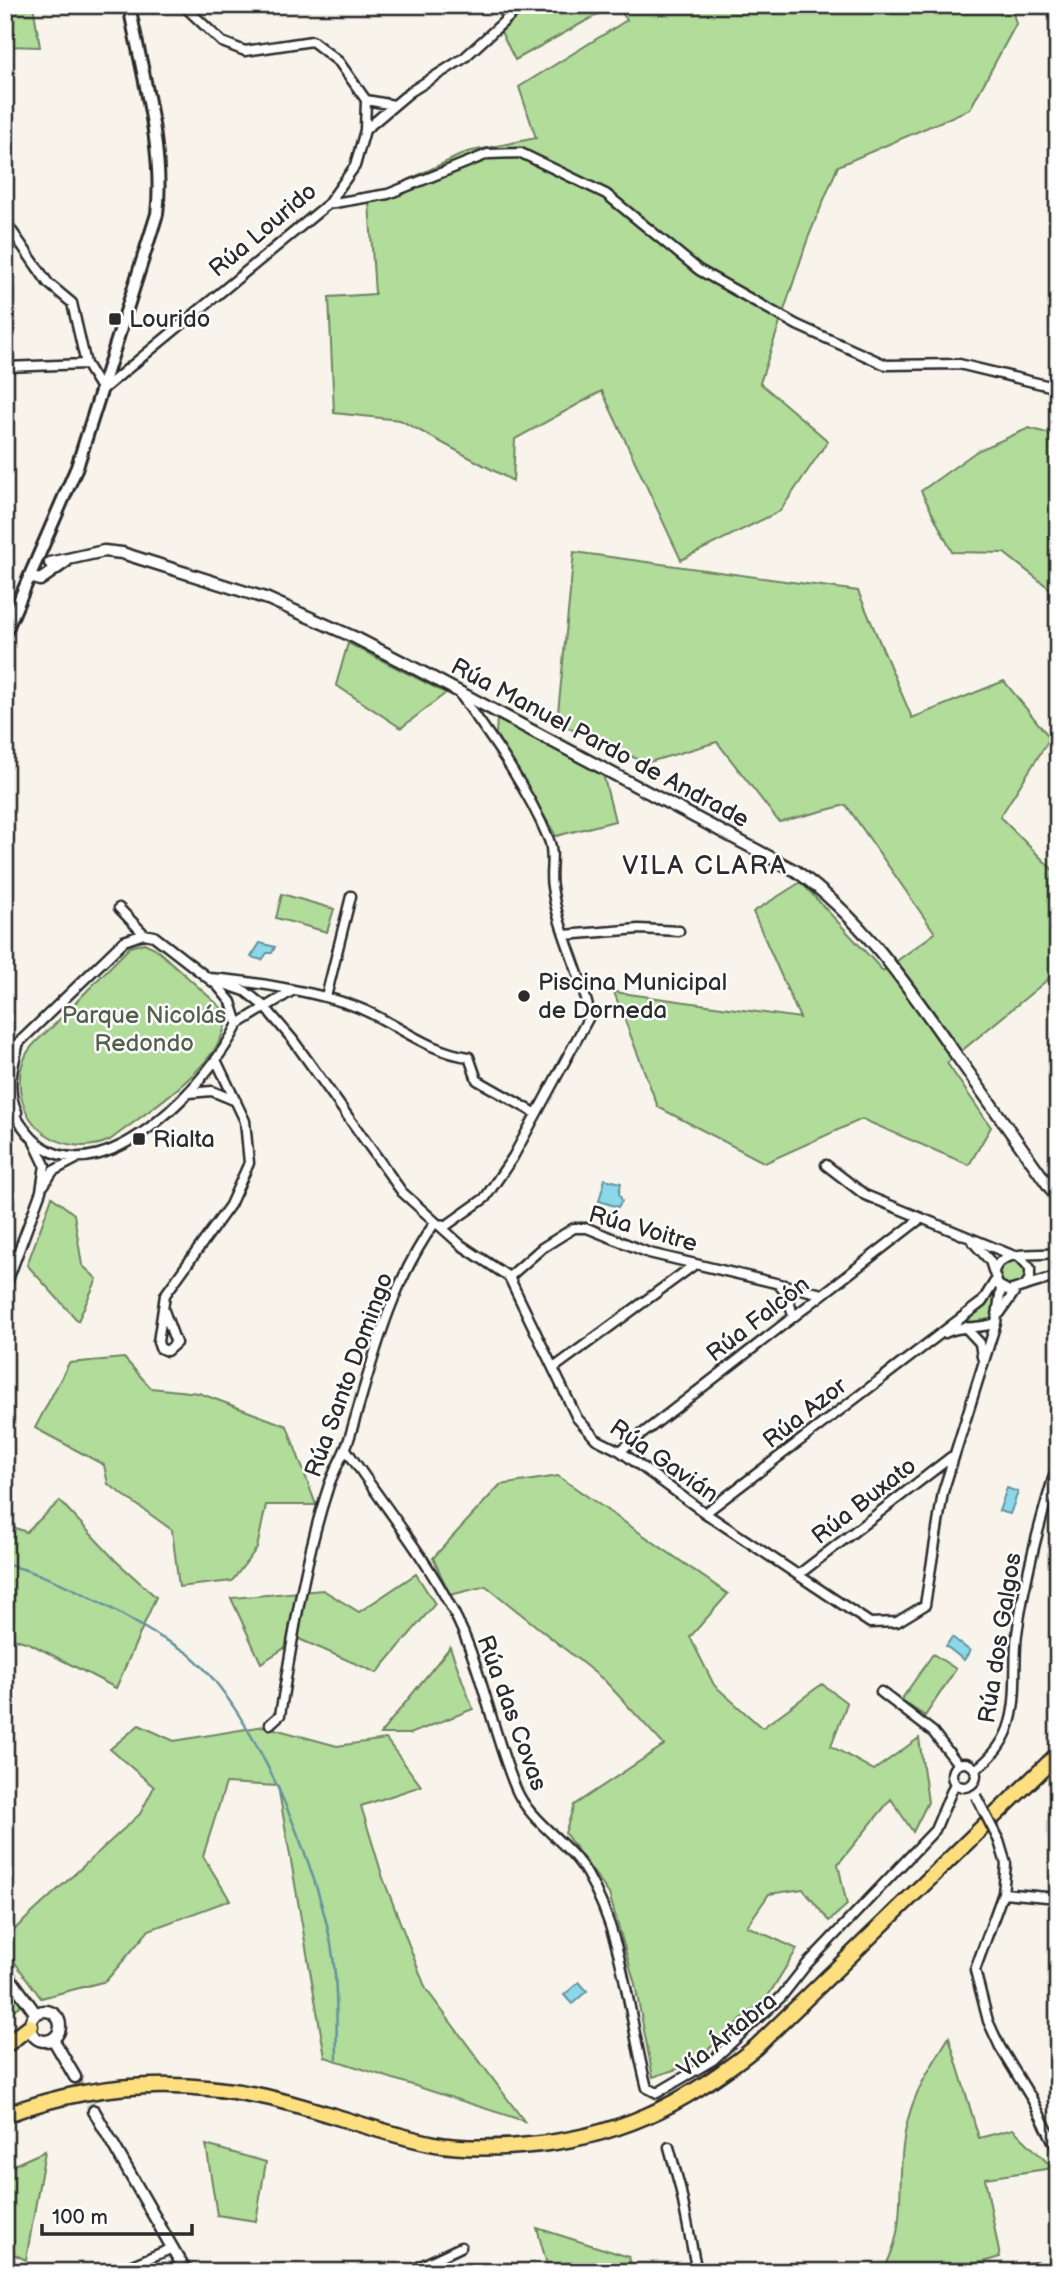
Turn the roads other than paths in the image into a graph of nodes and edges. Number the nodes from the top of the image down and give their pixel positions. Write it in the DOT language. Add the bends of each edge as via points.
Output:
graph roads {
  1 [pos="129,5"];
  2 [pos="183,5"];
  3 [pos="523,5"];
  4 [pos="366,100"];
  5 [pos="394,105"];
  6 [pos="365,130"];
  7 [pos="328,204"];
  8 [pos="5,221"];
  9 [pos="86,364"];
  10 [pos="5,367"];
  11 [pos="1058,388"];
  12 [pos="102,390"];
  13 [pos="44,560"];
  14 [pos="67,561"];
  15 [pos="48,576"];
  16 [pos="30,577"];
  17 [pos="5,634"];
  18 [pos="458,690"];
  19 [pos="351,895"];
  20 [pos="119,908"];
  21 [pos="679,931"];
  22 [pos="144,934"];
  23 [pos="564,935"];
  24 [pos="208,978"];
  25 [pos="216,985"];
  26 [pos="292,991"];
  27 [pos="326,998"];
  28 [pos="265,1007"];
  29 [pos="238,1024"];
  30 [pos="18,1046"];
  31 [pos="5,1056"];
  32 [pos="217,1062"];
  33 [pos="189,1093"];
  34 [pos="5,1102"];
  35 [pos="237,1102"];
  36 [pos="535,1113"];
  37 [pos="25,1128"];
  38 [pos="77,1159"];
  39 [pos="827,1165"];
  40 [pos="41,1191"];
  41 [pos="1058,1199"];
  42 [pos="920,1219"];
  43 [pos="434,1224"];
  44 [pos="967,1237"];
  45 [pos="1058,1252"];
  46 [pos="1016,1256"];
  47 [pos="694,1265"];
  48 [pos="1058,1276"];
  49 [pos="509,1277"];
  50 [pos="997,1281"];
  51 [pos="780,1286"];
  52 [pos="1025,1286"];
  53 [pos="5,1288"];
  54 [pos="1015,1292"];
  55 [pos="822,1294"];
  56 [pos="163,1308"];
  57 [pos="793,1316"];
  58 [pos="997,1319"];
  59 [pos="965,1327"];
  60 [pos="174,1337"];
  61 [pos="158,1342"];
  62 [pos="927,1343"];
  63 [pos="983,1359"];
  64 [pos="555,1367"];
  65 [pos="346,1449"];
  66 [pos="620,1451"];
  67 [pos="952,1457"];
  68 [pos="1058,1462"];
  69 [pos="705,1513"];
  70 [pos="799,1575"];
  71 [pos="881,1692"];
  72 [pos="270,1724"];
  73 [pos="1057,1755"];
  74 [pos="958,1764"];
  75 [pos="975,1770"];
  76 [pos="955,1783"];
  77 [pos="971,1784"];
  78 [pos="1003,1893"];
  79 [pos="1058,1898"];
  80 [pos="5,1971"];
  81 [pos="33,2020"];
  82 [pos="52,2039"];
  83 [pos="5,2046"];
  84 [pos="75,2077"];
  85 [pos="94,2111"];
  86 [pos="5,2116"];
  87 [pos="669,2147"];
  88 [pos="1058,2151"];
  89 [pos="461,2247"];
  90 [pos="173,2248"];
  91 [pos="115,2272"];
  92 [pos="186,2272"];
  93 [pos="408,2272"];
  94 [pos="696,2272"];
  95 [pos="1004,2272"];
  96 [pos="1058,2272"];
  1 -- 12 [label="main road" via="153,138 159,202"];
  2 -- 4 [label="street" via="222,42 245,51 312,41 339,62"];
  3 -- 5 [label="street" via="464,58"];
  4 -- 5 [label="street"];
  4 -- 6 [label="street, Rúa Lourido"];
  5 -- 6 [label="street"];
  6 -- 7 [label="street, Rúa Lourido" via="355,166"];
  7 -- 11 [label="street" via="388,194 488,155 521,153 606,194 699,270 797,326 886,365 959,364"];
  7 -- 12 [label="street, Rúa Lourido"];
  8 -- 9 [label="street" via="48,282 72,303"];
  9 -- 10 [label="street"];
  9 -- 12 [label="street"];
  12 -- 13 [label="main road"];
  13 -- 14 [label="street, Rúa Manuel Pardo de Andrade"];
  13 -- 15 [label="street" via="52,569"];
  13 -- 16 [label="main road"];
  14 -- 15 [label="street, Rúa Manuel Pardo de Andrade"];
  14 -- 18 [label="street, Rúa Manuel Pardo de Andrade" via="85,554 122,553 268,599"];
  15 -- 16 [label="street" via="40,580"];
  16 -- 17 [label="main road"];
  18 -- 23 [label="street" via="508,762 551,843 552,888"];
  18 -- 41 [label="street, Rúa Manuel Pardo de Andrade" via="796,871 826,892 894,967"];
  19 -- 27 [label="street"];
  20 -- 22 [label="street"];
  21 -- 23 [label="street"];
  22 -- 24 [label="street" via="154,936"];
  22 -- 30 [label="street" via="124,941"];
  23 -- 36 [label="street" via="590,1015"];
  24 -- 25 [label="street"];
  24 -- 26 [label="street"];
  25 -- 28 [label="street, Rúa Gavián" via="245,991"];
  25 -- 29 [label="street" via="231,1002"];
  26 -- 27 [label="street"];
  26 -- 28 [label="street"];
  27 -- 36 [label="street" via="366,1010 436,1049 469,1057 477,1080"];
  28 -- 29 [label="street"];
  28 -- 43 [label="street, Rúa Gavián" via="402,1192"];
  29 -- 32 [label="street"];
  30 -- 31 [label="street"];
  30 -- 37 [label="street" via="11,1092"];
  32 -- 33 [label="street"];
  32 -- 35 [label="street"];
  33 -- 35 [label="street" via="212,1091"];
  33 -- 38 [label="street" via="123,1144 98,1157"];
  34 -- 37 [label="street"];
  35 -- 56 [label="street" via="245,1121 249,1163 230,1205 171,1285"];
  36 -- 43 [label="street" via="485,1198 447,1225"];
  37 -- 38 [label="street" via="43,1147"];
  37 -- 40 [label="street" via="45,1165"];
  38 -- 40 [label="street" via="53,1171"];
  39 -- 42 [label="street" via="865,1195"];
  40 -- 53 [label="street"];
  42 -- 44 [label="street"];
  42 -- 55 [label="street, Rúa Falcón"];
  43 -- 49 [label="street, Rúa Gavián"];
  43 -- 65 [label="street, Rúa Santo Domingo" via="416,1249 385,1318"];
  44 -- 46 [label="street"];
  44 -- 50 [label="street" via="982,1248"];
  45 -- 46 [label="street"];
  46 -- 50 [label="street" via="998,1262"];
  46 -- 52 [label="street" via="1030,1268"];
  47 -- 49 [label="street, Rúa Voitre" via="587,1228 574,1228"];
  47 -- 51 [label="street, Rúa Voitre"];
  47 -- 64 [label="street"];
  48 -- 52 [label="street"];
  49 -- 64 [label="street, Rúa Gavián"];
  50 -- 54 [label="street"];
  50 -- 58 [label="street, Rúa Gavián"];
  50 -- 62 [label="street, Rúa Azor" via="982,1302"];
  51 -- 55 [label="street, Rúa Voitre"];
  51 -- 57 [label="street"];
  52 -- 54 [label="street"];
  54 -- 58 [label="street, Rúa Gavián"];
  55 -- 57 [label="street, Rúa Falcón"];
  56 -- 60 [label="street"];
  56 -- 61 [label="street"];
  57 -- 66 [label="street, Rúa Falcón"];
  58 -- 59 [label="street, Rúa Azor" via="983,1328"];
  58 -- 63 [label="street, Rúa Gavián"];
  59 -- 62 [label="street, Rúa Azor"];
  59 -- 63 [label="street" via="980,1343"];
  60 -- 61 [label="street" via="164,1333"];
  60 -- 61 [label="street" via="175,1346 167,1351"];
  62 -- 69 [label="street, Rúa Azor"];
  63 -- 67 [label="street, Rúa Gavián"];
  64 -- 66 [label="street, Rúa Gavián" via="577,1418 596,1439"];
  65 -- 72 [label="street, Rúa Santo Domingo" via="330,1483 304,1575 280,1715"];
  65 -- 76 [label="street, Rúa das Covas" via="453,1609 516,1790 529,1813 587,1873 620,1954 647,2088 657,2093 713,2060 781,1997 935,1830"];
  66 -- 69 [label="street, Rúa Gavián"];
  67 -- 70 [label="street, Rúa Buxato"];
  67 -- 70 [label="street, Rúa Gavián" via="925,1605 897,1622 870,1623"];
  68 -- 75 [label="street, Rúa dos Galgos" via="1026,1583 1009,1726 1000,1747"];
  69 -- 70 [label="street, Rúa Gavián"];
  71 -- 74 [label="street" via="933,1732"];
  73 -- 86 [label="highway, Vía Ártabra" via="756,2047 678,2103 629,2125 551,2143 497,2147 437,2144 267,2097 202,2086 146,2085 72,2094"];
  74 -- 75 [label="street" via="968,1763"];
  74 -- 76 [label="street" via="952,1773"];
  75 -- 77 [label="street"];
  76 -- 77 [label="street"];
  77 -- 78 [label="street, bridge" via="1006,1864"];
  78 -- 79 [label="street"];
  78 -- 88 [label="street" via="975,1970 980,1995 1000,2047"];
  80 -- 81 [label="street"];
  81 -- 82 [label="street" via="37,2039"];
  81 -- 82 [label="street" via="46,2011 58,2018 60,2027"];
  81 -- 83 [label="highway"];
  82 -- 84 [label="street"];
  85 -- 90 [label="street"];
  87 -- 94 [label="street"];
  89 -- 93 [label="street"];
  90 -- 91 [label="street"];
  90 -- 92 [label="street"];
  95 -- 96 [label="street"];
}
